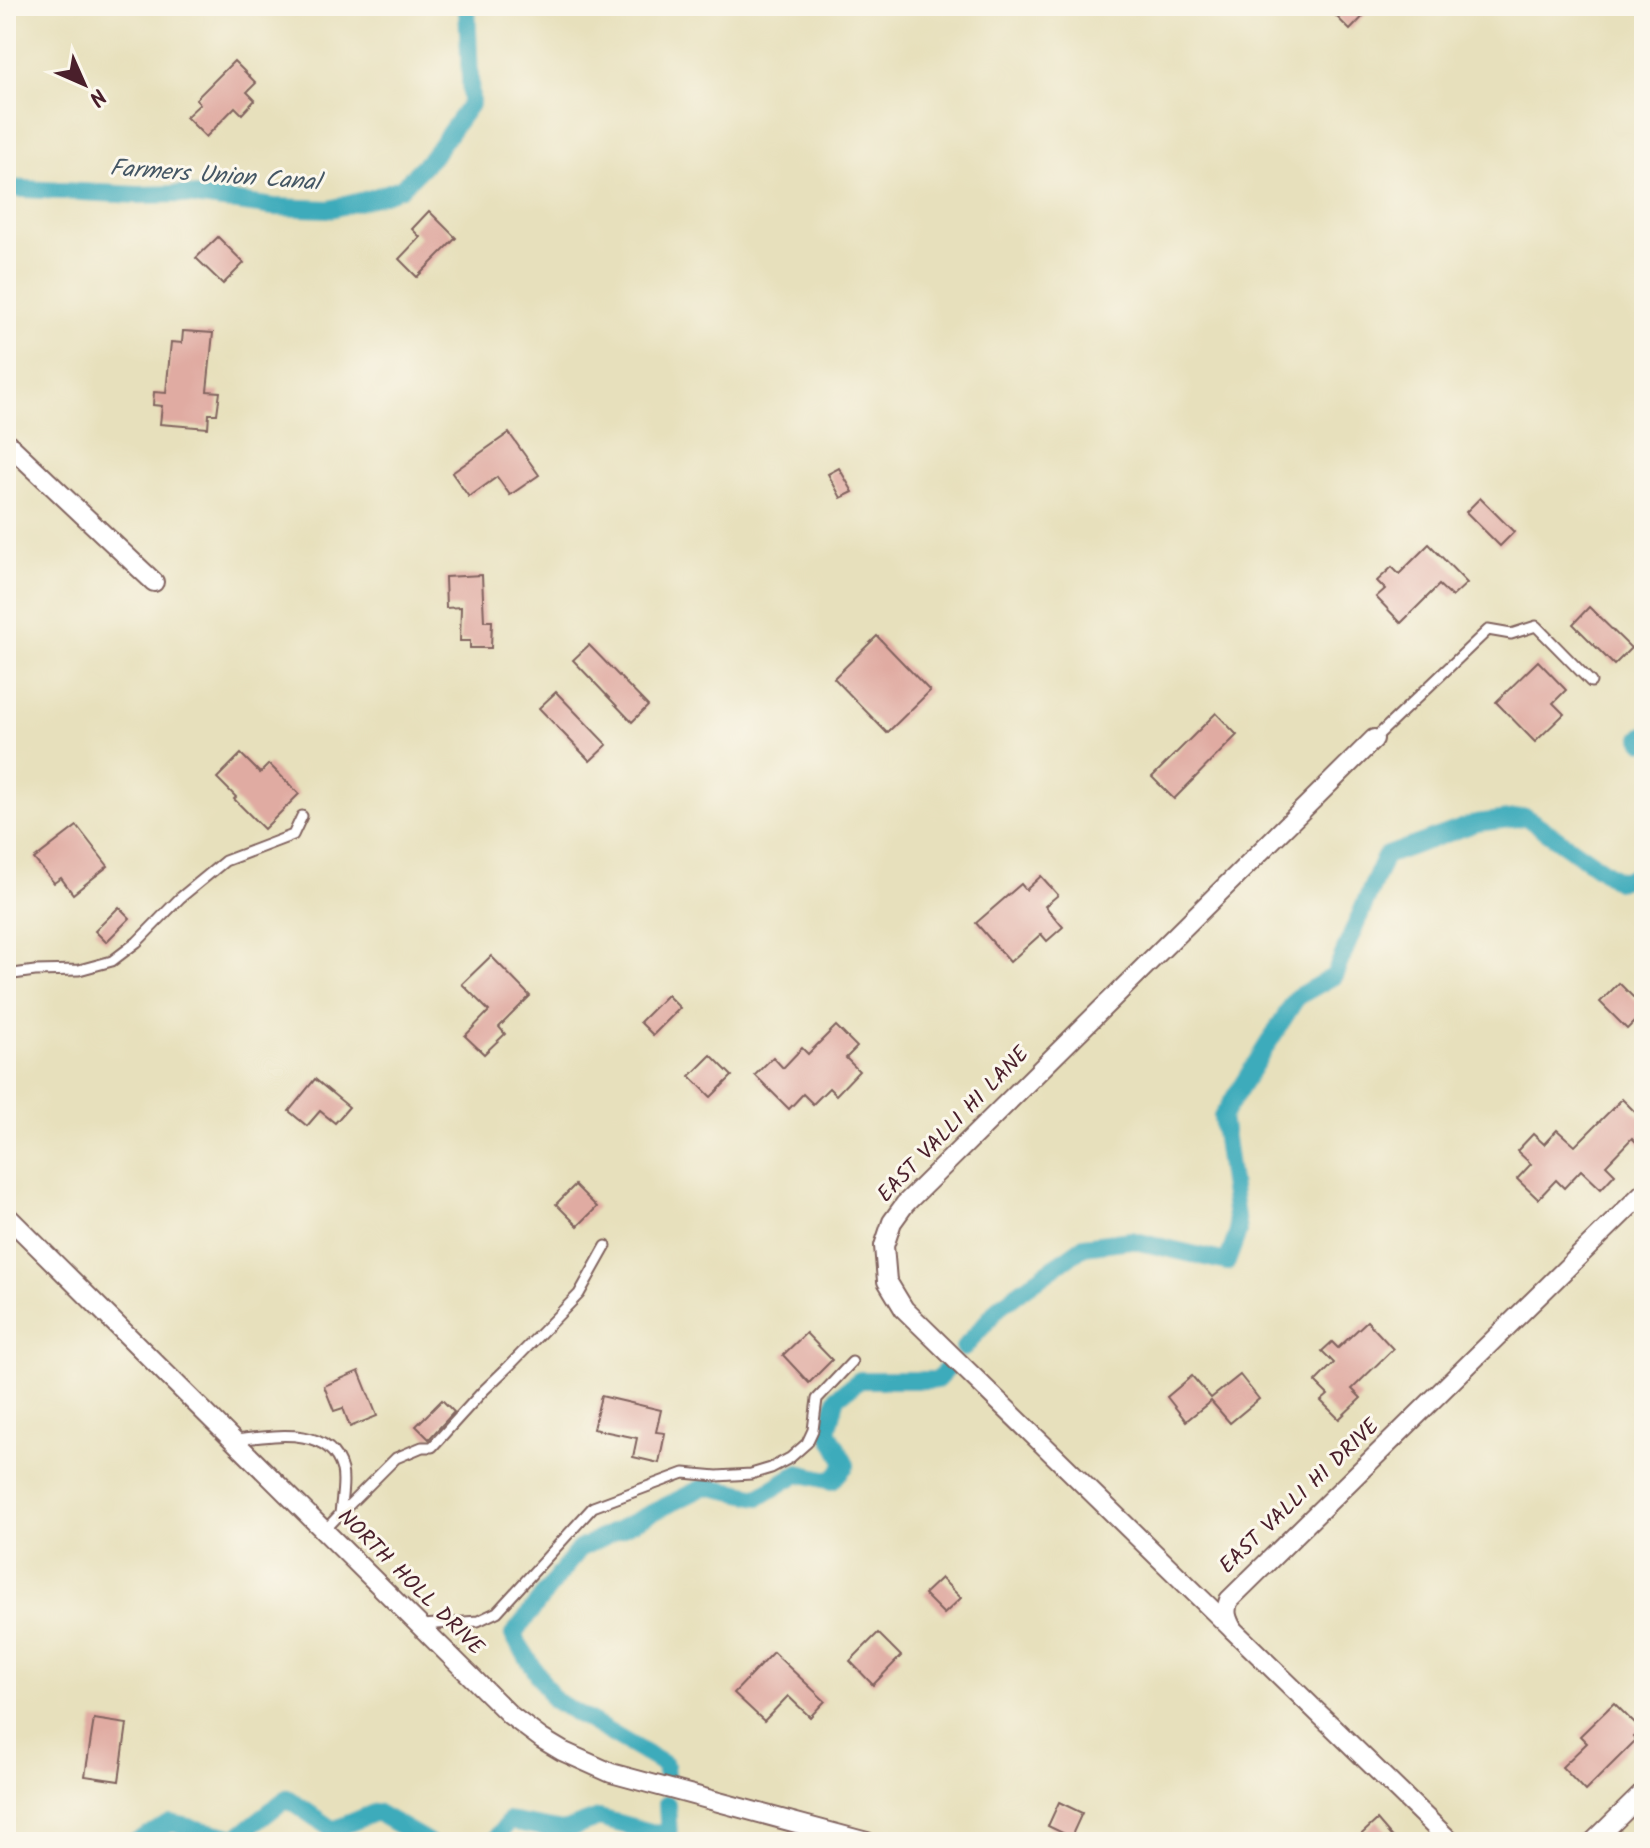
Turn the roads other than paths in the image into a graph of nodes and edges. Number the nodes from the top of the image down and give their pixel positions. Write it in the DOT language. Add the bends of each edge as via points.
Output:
graph roads {
  1 [pos="6,442"];
  2 [pos="154,582"];
  3 [pos="1591,682"];
  4 [pos="1374,739"];
  5 [pos="302,816"];
  6 [pos="6,975"];
  7 [pos="1644,1192"];
  8 [pos="6,1215"];
  9 [pos="606,1246"];
  10 [pos="852,1362"];
  11 [pos="233,1440"];
  12 [pos="340,1514"];
  13 [pos="324,1531"];
  14 [pos="419,1625"];
  15 [pos="1233,1630"];
  16 [pos="1644,1792"];
  17 [pos="867,1842"];
  18 [pos="1451,1842"];
  19 [pos="1593,1842"];
  1 -- 2 [label="street"];
  3 -- 4 [label="lane" via="1536,626 1511,634 1488,630"];
  4 -- 15 [label="street, EAST VALLI HI LANE" via="905,1204 884,1246 887,1281 904,1309"];
  5 -- 6 [label="lane" via="293,835 225,861 112,961 79,970"];
  7 -- 15 [label="street, EAST VALLI HI DRIVE" via="1229,1600 1226,1617"];
  8 -- 11 [label="street, NORTH HOLL DRIVE"];
  9 -- 12 [label="lane" via="579,1294 432,1447 396,1458"];
  10 -- 14 [label="lane" via="817,1399 813,1430 790,1458 751,1474 684,1473 593,1507 497,1612 478,1621"];
  11 -- 12 [label="lane" via="297,1435 319,1441 335,1453 343,1472"];
  11 -- 13 [label="street, NORTH HOLL DRIVE"];
  12 -- 13 [label="lane"];
  13 -- 14 [label="street, NORTH HOLL DRIVE"];
  14 -- 17 [label="street, NORTH HOLL DRIVE" via="510,1715 586,1763"];
  15 -- 18 [label="street"];
  16 -- 19 [label="street"];
}
